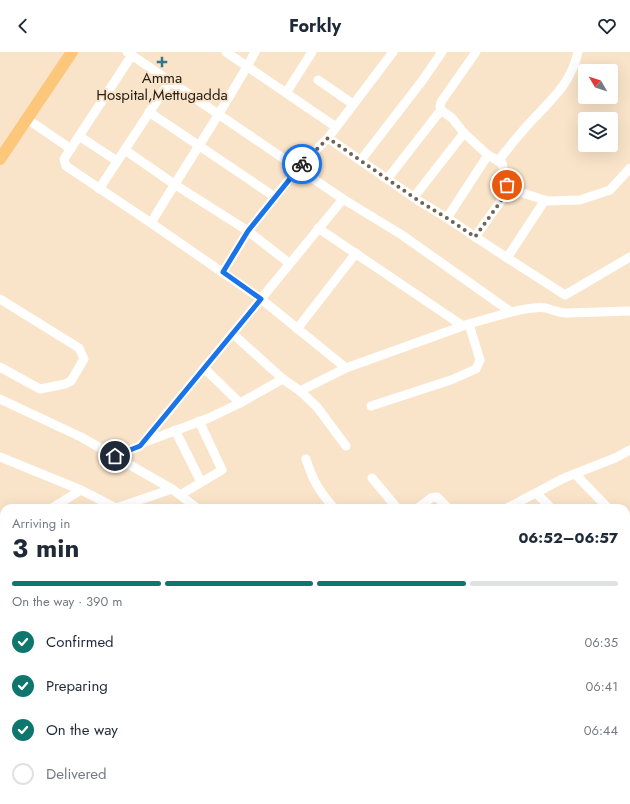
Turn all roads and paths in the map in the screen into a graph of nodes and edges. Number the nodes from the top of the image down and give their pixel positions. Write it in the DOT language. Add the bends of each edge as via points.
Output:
graph roads {
  1 [pos="63,52"];
  2 [pos="72,52"];
  3 [pos="226,52"];
  4 [pos="255,52"];
  5 [pos="312,52"];
  6 [pos="442,52"];
  7 [pos="476,52"];
  8 [pos="578,52"];
  9 [pos="130,54"];
  10 [pos="388,54"];
  11 [pos="248,66"];
  12 [pos="170,80"];
  13 [pos="318,80"];
  14 [pos="286,93"];
  15 [pos="353,104"];
  16 [pos="441,110"];
  17 [pos="149,112"];
  18 [pos="219,114"];
  19 [pos="27,118"];
  20 [pos="336,127"];
  21 [pos="464,133"];
  22 [pos="79,136"];
  23 [pos="328,138"];
  24 [pos="0,146"];
  25 [pos="200,146"];
  26 [pos="71,148"];
  27 [pos="125,150"];
  28 [pos="488,155"];
  29 [pos="0,159"];
  30 [pos="361,160"];
  31 [pos="118,161"];
  32 [pos="498,161"];
  33 [pos="298,168"];
  34 [pos="630,168"];
  35 [pos="388,178"];
  36 [pos="174,184"];
  37 [pos="511,187"];
  38 [pos="99,189"];
  39 [pos="275,197"];
  40 [pos="414,197"];
  41 [pos="343,199"];
  42 [pos="545,200"];
  43 [pos="447,218"];
  44 [pos="151,223"];
  45 [pos="318,228"];
  46 [pos="248,231"];
  47 [pos="475,237"];
  48 [pos="356,253"];
  49 [pos="630,257"];
  50 [pos="507,258"];
  51 [pos="289,263"];
  52 [pos="223,272"];
  53 [pos="0,299"];
  54 [pos="261,299"];
  55 [pos="630,311"];
  56 [pos="511,312"];
  57 [pos="466,325"];
  58 [pos="297,329"];
  59 [pos="233,334"];
  60 [pos="0,367"];
  61 [pos="204,368"];
  62 [pos="346,368"];
  63 [pos="282,379"];
  64 [pos="300,391"];
  65 [pos="0,399"];
  66 [pos="240,403"];
  67 [pos="371,406"];
  68 [pos="200,421"];
  69 [pos="175,430"];
  70 [pos="143,442"];
  71 [pos="346,446"];
  72 [pos="630,450"];
  73 [pos="0,456"];
  74 [pos="115,456"];
  75 [pos="306,459"];
  76 [pos="575,474"];
  77 [pos="372,478"];
  78 [pos="201,482"];
  79 [pos="172,489"];
  80 [pos="81,490"];
  81 [pos="536,492"];
  82 [pos="180,495"];
  83 [pos="58,504"];
  84 [pos="108,504"];
  85 [pos="128,504"];
  86 [pos="192,504"];
  87 [pos="330,504"];
  88 [pos="394,504"];
  89 [pos="423,504"];
  90 [pos="444,504"];
  91 [pos="514,504"];
  92 [pos="547,504"];
  93 [pos="604,504"];
  1 -- 24 [label="highway"];
  2 -- 19 [label="highway"];
  3 -- 11 [label="street"];
  4 -- 11 [label="street"];
  5 -- 14 [label="street"];
  6 -- 30 [label="street"];
  7 -- 16 [label="street" via="441,102"];
  8 -- 32 [label="street" via="563,88"];
  9 -- 12 [label="street"];
  9 -- 22 [label="street"];
  10 -- 15 [label="street"];
  11 -- 14 [label="street"];
  11 -- 18 [label="street"];
  12 -- 17 [label="street"];
  12 -- 18 [label="street"];
  13 -- 15 [label="street"];
  14 -- 20 [label="street"];
  15 -- 20 [label="street"];
  16 -- 21 [label="street" via="452,118"];
  16 -- 35 [label="street"];
  17 -- 25 [label="street"];
  17 -- 27 [label="street"];
  18 -- 25 [label="street"];
  18 -- 33 [label="street"];
  19 -- 26 [label="street"];
  19 -- 29 [label="highway"];
  20 -- 23 [label="street"];
  21 -- 28 [label="street"];
  21 -- 40 [label="street"];
  22 -- 26 [label="street"];
  22 -- 31 [label="street"];
  23 -- 30 [label="street"];
  23 -- 33 [label="street"];
  25 -- 36 [label="street"];
  25 -- 39 [label="street"];
  26 -- 38 [label="street" via="64,159 66,166"];
  27 -- 31 [label="street"];
  27 -- 36 [label="street"];
  28 -- 32 [label="street"];
  28 -- 43 [label="street"];
  30 -- 35 [label="street"];
  31 -- 38 [label="street"];
  32 -- 37 [label="street" via="502,163 507,185"];
  33 -- 39 [label="street"];
  33 -- 41 [label="street"];
  34 -- 42 [label="street" via="610,190 580,200"];
  35 -- 40 [label="street"];
  36 -- 44 [label="street"];
  36 -- 46 [label="street"];
  37 -- 42 [label="street"];
  37 -- 47 [label="street"];
  38 -- 44 [label="street"];
  39 -- 46 [label="street"];
  40 -- 43 [label="street"];
  41 -- 45 [label="street"];
  41 -- 56 [label="street" via="402,234"];
  42 -- 50 [label="street"];
  43 -- 47 [label="street"];
  44 -- 52 [label="street"];
  45 -- 48 [label="street"];
  45 -- 51 [label="street"];
  46 -- 51 [label="street"];
  46 -- 52 [label="street"];
  47 -- 50 [label="street"];
  48 -- 57 [label="street"];
  48 -- 58 [label="street"];
  49 -- 50 [label="street" via="565,295"];
  51 -- 54 [label="street"];
  52 -- 54 [label="street"];
  53 -- 60 [label="street" via="78,348 84,359 71,381 40,389"];
  54 -- 58 [label="street"];
  54 -- 59 [label="street"];
  55 -- 56 [label="street" via="567,314 537,308"];
  56 -- 57 [label="street"];
  57 -- 62 [label="street"];
  57 -- 67 [label="street" via="480,360 476,369 451,380"];
  58 -- 62 [label="street"];
  59 -- 61 [label="street"];
  59 -- 63 [label="street"];
  61 -- 66 [label="street"];
  61 -- 70 [label="street"];
  62 -- 64 [label="street"];
  63 -- 64 [label="street"];
  63 -- 66 [label="street"];
  64 -- 71 [label="street" via="316,407"];
  65 -- 74 [label="street"];
  66 -- 68 [label="street"];
  68 -- 69 [label="street"];
  68 -- 78 [label="street" via="222,470"];
  69 -- 70 [label="street"];
  69 -- 78 [label="street"];
  70 -- 74 [label="street" via="140,446"];
  72 -- 76 [label="street"];
  73 -- 80 [label="street"];
  74 -- 79 [label="street"];
  75 -- 87 [label="street" via="311,477"];
  76 -- 81 [label="street"];
  76 -- 93 [label="street"];
  77 -- 88 [label="street"];
  78 -- 82 [label="street"];
  79 -- 82 [label="street"];
  79 -- 85 [label="street"];
  80 -- 83 [label="street"];
  80 -- 84 [label="street"];
  81 -- 91 [label="street"];
  81 -- 92 [label="street"];
  82 -- 86 [label="street"];
  89 -- 90 [label="street" via="437,497"];
}
